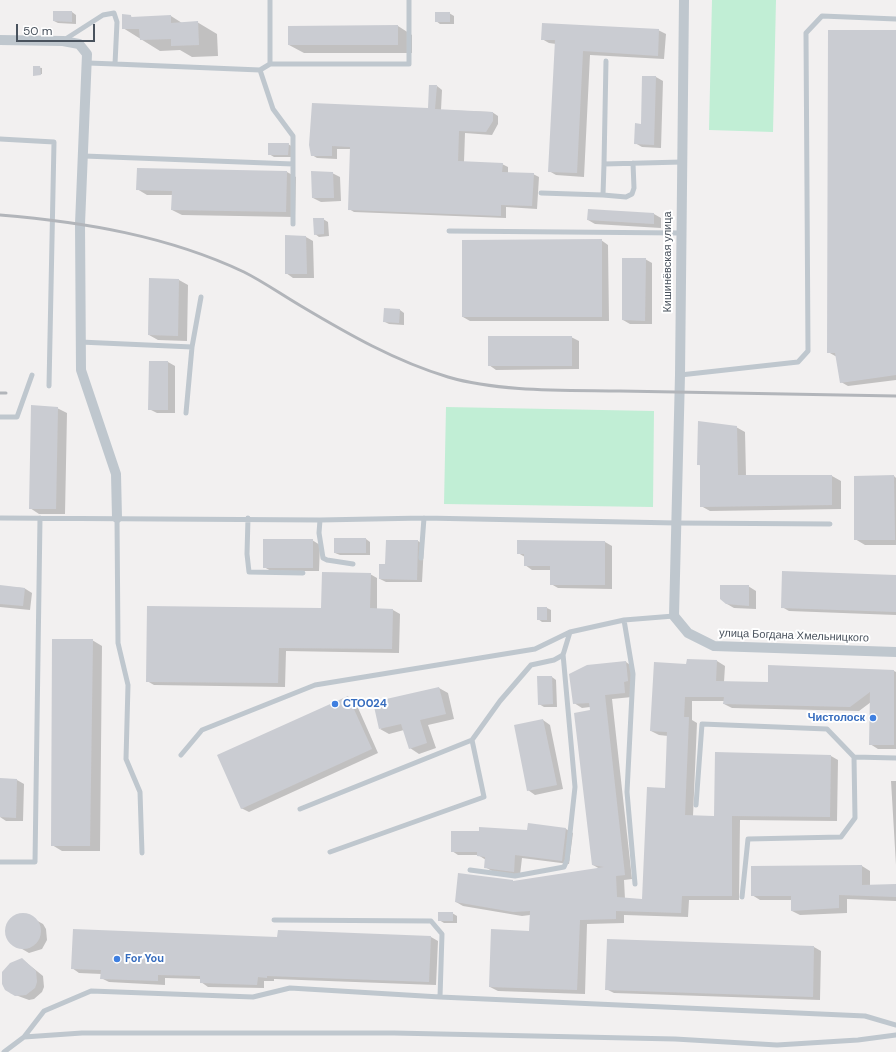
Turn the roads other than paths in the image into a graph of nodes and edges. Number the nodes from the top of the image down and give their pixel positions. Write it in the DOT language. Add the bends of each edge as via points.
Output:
graph roads {
  1 [pos="270,0"];
  2 [pos="409,0"];
  3 [pos="684,0"];
  4 [pos="896,19"];
  5 [pos="0,40"];
  6 [pos="63,41"];
  7 [pos="606,62"];
  8 [pos="88,63"];
  9 [pos="115,64"];
  10 [pos="270,64"];
  11 [pos="260,70"];
  12 [pos="0,139"];
  13 [pos="84,156"];
  14 [pos="682,162"];
  15 [pos="633,163"];
  16 [pos="294,164"];
  17 [pos="604,164"];
  18 [pos="541,192"];
  19 [pos="603,195"];
  20 [pos="293,224"];
  21 [pos="449,231"];
  22 [pos="680,233"];
  23 [pos="201,297"];
  24 [pos="80,342"];
  25 [pos="192,346"];
  26 [pos="32,375"];
  27 [pos="680,375"];
  28 [pos="49,386"];
  29 [pos="186,413"];
  30 [pos="0,417"];
  31 [pos="0,518"];
  32 [pos="40,518"];
  33 [pos="117,518"];
  34 [pos="248,518"];
  35 [pos="424,518"];
  36 [pos="320,520"];
  37 [pos="676,523"];
  38 [pos="830,524"];
  39 [pos="421,558"];
  40 [pos="353,564"];
  41 [pos="303,573"];
  42 [pos="674,616"];
  43 [pos="624,620"];
  44 [pos="570,632"];
  45 [pos="896,652"];
  46 [pos="563,655"];
  47 [pos="472,740"];
  48 [pos="181,755"];
  49 [pos="854,757"];
  50 [pos="896,758"];
  51 [pos="696,805"];
  52 [pos="300,809"];
  53 [pos="330,852"];
  54 [pos="142,853"];
  55 [pos="0,862"];
  56 [pos="470,870"];
  57 [pos="635,884"];
  58 [pos="742,897"];
  59 [pos="274,920"];
  60 [pos="440,997"];
  61 [pos="896,1024"];
  62 [pos="896,1035"];
  63 [pos="24,1037"];
  64 [pos="4,1052"];
  1 -- 10 [label="lane"];
  2 -- 10 [label="lane" via="409,64"];
  3 -- 14 [label="street, Кишинёвская улица"];
  4 -- 27 [label="lane" via="822,16 806,33 808,351 798,362"];
  5 -- 6 [label="street"];
  6 -- 8 [label="street" via="79,44 87,54"];
  6 -- 9 [label="lane" via="103,15 114,13 117,22"];
  7 -- 17 [label="lane"];
  8 -- 9 [label="lane"];
  8 -- 13 [label="street"];
  9 -- 11 [label="lane"];
  10 -- 11 [label="lane"];
  11 -- 16 [label="lane" via="273,109 293,136"];
  12 -- 28 [label="lane" via="54,142"];
  13 -- 16 [label="lane"];
  13 -- 24 [label="street" via="80,224"];
  14 -- 15 [label="lane"];
  14 -- 22 [label="street, Кишинёвская улица"];
  15 -- 17 [label="lane"];
  15 -- 19 [label="lane" via="632,194 626,197"];
  16 -- 20 [label="lane"];
  17 -- 19 [label="lane"];
  18 -- 19 [label="lane"];
  21 -- 22 [label="lane"];
  22 -- 27 [label="street, Кишинёвская улица"];
  23 -- 25 [label="lane"];
  24 -- 25 [label="lane"];
  24 -- 33 [label="street" via="81,370 116,474"];
  25 -- 29 [label="lane"];
  26 -- 30 [label="lane" via="16,417"];
  27 -- 37 [label="street, Кишинёвская улица"];
  31 -- 32 [label="lane"];
  32 -- 33 [label="lane"];
  32 -- 55 [label="lane" via="35,862"];
  33 -- 34 [label="lane"];
  33 -- 54 [label="lane" via="118,643 128,685 126,759 140,792"];
  34 -- 36 [label="lane"];
  34 -- 41 [label="lane" via="247,554 250,572"];
  35 -- 36 [label="lane"];
  35 -- 37 [label="lane"];
  35 -- 39 [label="lane"];
  36 -- 40 [label="lane" via="319,533 323,558"];
  37 -- 38 [label="lane"];
  37 -- 42 [label="street"];
  42 -- 43 [label="lane"];
  42 -- 45 [label="street, улица Богдана Хмельницкого" via="688,633 714,646"];
  43 -- 44 [label="lane"];
  43 -- 57 [label="lane" via="633,674 627,792"];
  44 -- 46 [label="lane"];
  44 -- 48 [label="lane" via="535,649 314,685 202,730"];
  46 -- 47 [label="lane" via="554,660 531,665 500,701"];
  46 -- 56 [label="lane" via="575,787 567,860 564,867 515,876"];
  47 -- 52 [label="lane"];
  47 -- 53 [label="lane" via="484,797"];
  49 -- 50 [label="lane"];
  49 -- 51 [label="lane" via="827,729 702,724"];
  49 -- 58 [label="lane" via="855,818 841,837 748,839"];
  59 -- 60 [label="lane" via="432,921 442,934"];
  60 -- 61 [label="lane" via="865,1016"];
  60 -- 63 [label="lane" via="290,988 253,998 91,991 44,1011"];
  62 -- 63 [label="lane" via="777,1045 674,1039 394,1033 90,1033"];
  63 -- 64 [label="lane"];
}
